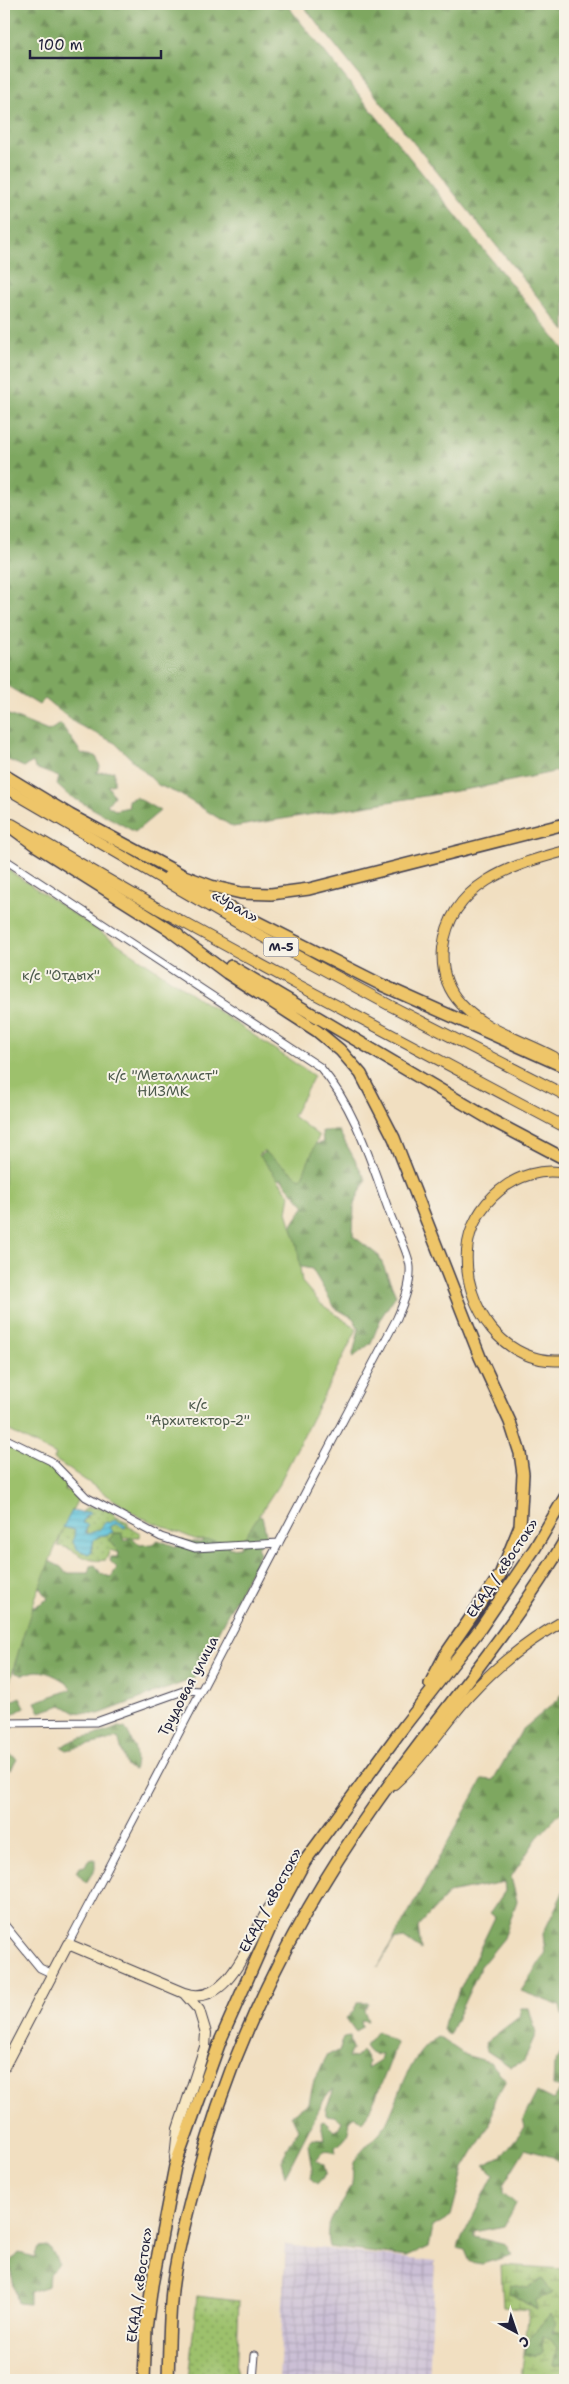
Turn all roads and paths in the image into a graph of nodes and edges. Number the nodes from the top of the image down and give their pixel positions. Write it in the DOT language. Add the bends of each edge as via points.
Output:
graph roads {
  1 [pos="4,775"];
  2 [pos="4,787"];
  3 [pos="70,815"];
  4 [pos="4,821"];
  5 [pos="565,824"];
  6 [pos="565,851"];
  7 [pos="4,859"];
  8 [pos="172,932"];
  9 [pos="565,1065"];
  10 [pos="565,1095"];
  11 [pos="565,1128"];
  12 [pos="565,1159"];
  13 [pos="565,1173"];
  14 [pos="565,1360"];
  15 [pos="4,1438"];
  16 [pos="565,1497"];
  17 [pos="565,1540"];
  18 [pos="279,1543"];
  19 [pos="565,1620"];
  20 [pos="201,1691"];
  21 [pos="418,1707"];
  22 [pos="4,1723"];
  23 [pos="382,1794"];
  24 [pos="291,1886"];
  25 [pos="4,1924"];
  26 [pos="68,1944"];
  27 [pos="53,1974"];
  28 [pos="184,1993"];
  29 [pos="4,2068"];
  30 [pos="174,2166"];
  31 [pos="254,2355"];
  32 [pos="144,2380"];
  33 [pos="168,2380"];
  34 [pos="253,2380"];
  1 -- 3 [label="highway"];
  2 -- 10 [label="main road, «Урал» / М-5" via="170,886 391,1006"];
  3 -- 5 [label="highway" via="184,876 242,893 271,894 309,889"];
  3 -- 9 [label="highway" via="163,874 254,922 440,1013"];
  4 -- 8 [label="highway" via="35,845"];
  4 -- 11 [label="main road, М-5" via="300,986"];
  6 -- 9 [label="main road" via="515,867 478,886 465,897 450,918 442,958 444,974 462,1005 482,1022"];
  7 -- 18 [label="street, Трудовая улица" via="320,1066 337,1086 372,1162 410,1266 408,1291 397,1318"];
  8 -- 12 [label="highway" via="493,1121"];
  8 -- 21 [label="highway" via="317,1031 361,1074 394,1138 517,1445 524,1494 520,1526 500,1575 445,1655"];
  13 -- 14 [label="main road" via="539,1172 521,1177 499,1190 477,1217 467,1250 472,1286 481,1311 496,1335 506,1345 525,1355 549,1361"];
  15 -- 18 [label="street" via="51,1461 86,1497 161,1537 194,1548"];
  16 -- 21 [label="highway, ЕКАД / «Восток»" via="480,1629"];
  17 -- 23 [label="highway" via="503,1634"];
  18 -- 20 [label="street, Трудовая улица"];
  19 -- 23 [label="main road" via="516,1651 492,1672 414,1766"];
  20 -- 22 [label="street" via="186,1690 96,1722"];
  20 -- 26 [label="street, Трудовая улица"];
  21 -- 24 [label="highway, ЕКАД / «Восток»" via="345,1804"];
  23 -- 33 [label="highway" via="325,1878 286,1947 256,2008 208,2132 172,2290"];
  24 -- 28 [label="main road" via="272,1903 241,1961 223,1984 205,1993"];
  24 -- 30 [label="highway, ЕКАД / «Восток»" via="220,2039"];
  25 -- 27 [label="street" via="40,1968"];
  26 -- 27 [label="main road, Трудовая улица"];
  26 -- 28 [label="main road"];
  27 -- 29 [label="main road, Трудовая улица"];
  28 -- 30 [label="main road" via="203,2018 205,2040 178,2129"];
  30 -- 32 [label="highway, ЕКАД / «Восток»" via="146,2329"];
  31 -- 34 [label="street"];
}
